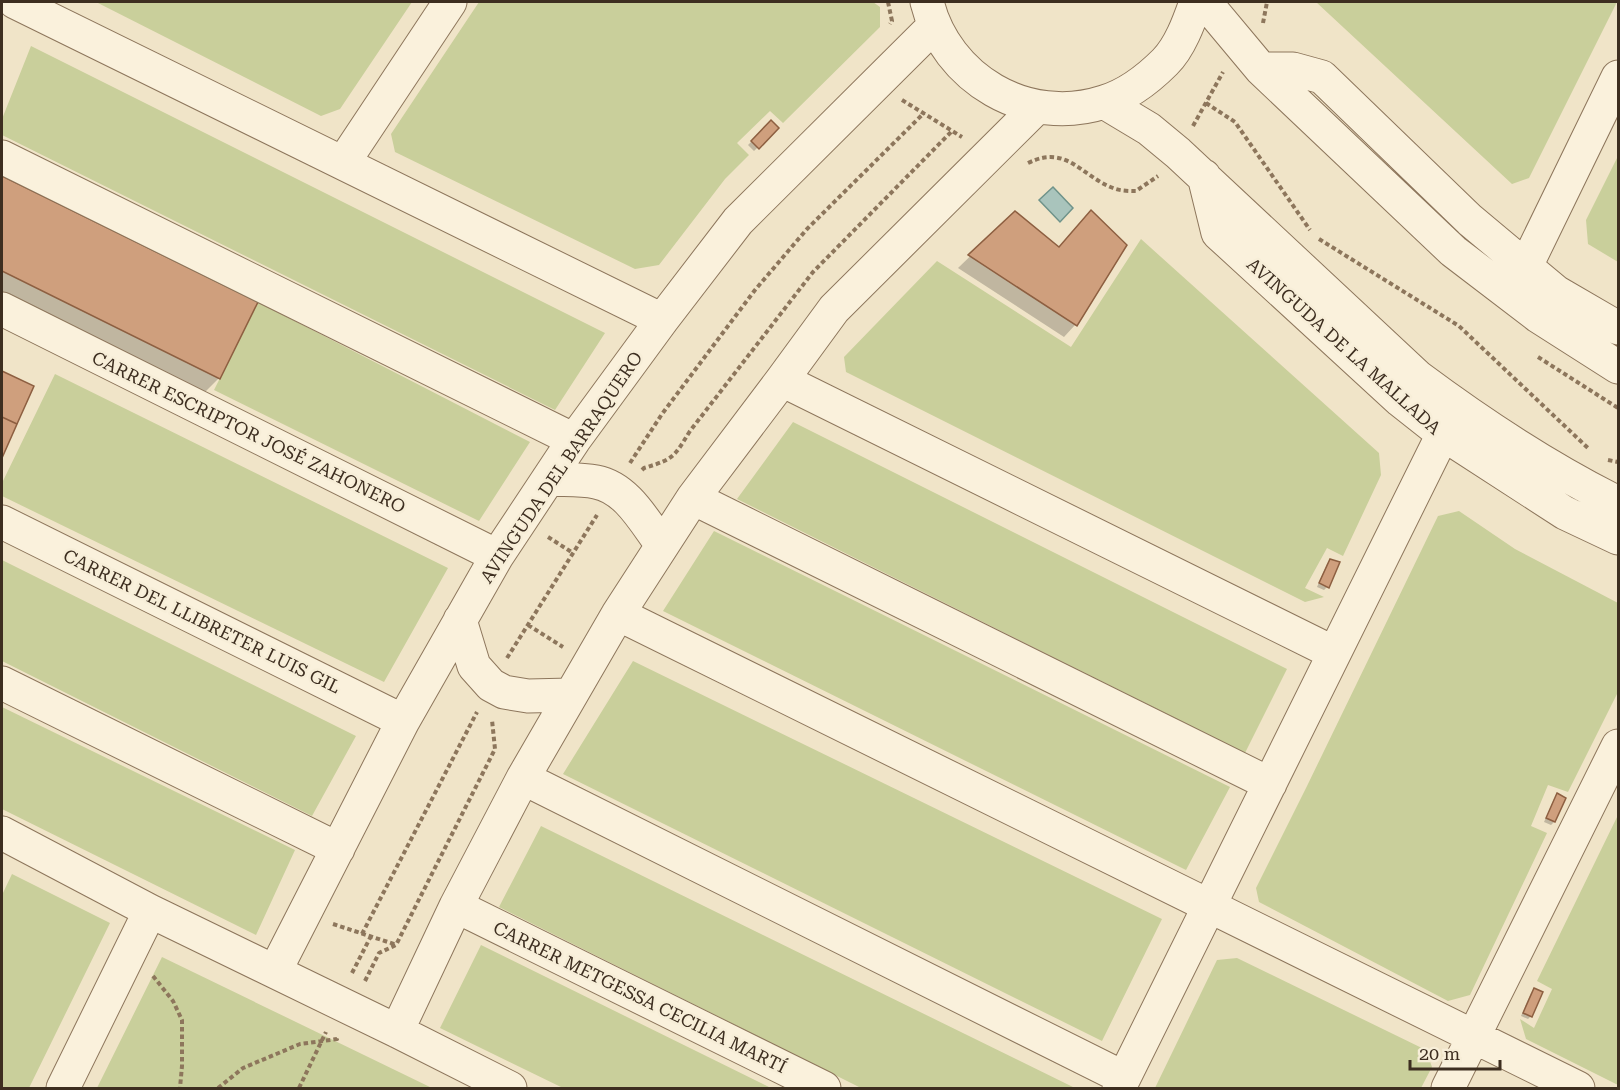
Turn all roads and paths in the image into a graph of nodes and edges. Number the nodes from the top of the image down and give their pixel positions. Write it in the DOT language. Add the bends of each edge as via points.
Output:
graph roads {
  1 [pos="13,2"];
  2 [pos="450,2"];
  3 [pos="1196,2"];
  4 [pos="1205,2"];
  5 [pos="930,14"];
  6 [pos="2,26"];
  7 [pos="1239,43"];
  8 [pos="1261,69"];
  9 [pos="1618,76"];
  10 [pos="876,84"];
  11 [pos="1104,102"];
  12 [pos="1206,102"];
  13 [pos="1037,107"];
  14 [pos="924,113"];
  15 [pos="1178,153"];
  16 [pos="990,154"];
  17 [pos="2,157"];
  18 [pos="343,163"];
  19 [pos="1204,176"];
  20 [pos="1526,266"];
  21 [pos="2,309"];
  22 [pos="662,320"];
  23 [pos="1618,328"];
  24 [pos="1618,367"];
  25 [pos="782,380"];
  26 [pos="1443,434"];
  27 [pos="574,440"];
  28 [pos="1597,457"];
  29 [pos="1608,460"];
  30 [pos="1618,462"];
  31 [pos="548,478"];
  32 [pos="613,488"];
  33 [pos="693,498"];
  34 [pos="1618,503"];
  35 [pos="2,522"];
  36 [pos="1618,538"];
  37 [pos="662,545"];
  38 [pos="497,556"];
  39 [pos="618,614"];
  40 [pos="460,620"];
  41 [pos="528,625"];
  42 [pos="1334,653"];
  43 [pos="590,662"];
  44 [pos="2,683"];
  45 [pos="490,685"];
  46 [pos="571,695"];
  47 [pos="403,721"];
  48 [pos="1618,746"];
  49 [pos="523,778"];
  50 [pos="1270,784"];
  51 [pos="3,837"];
  52 [pos="338,849"];
  53 [pos="456,906"];
  54 [pos="1209,906"];
  55 [pos="150,910"];
  56 [pos="305,915"];
  57 [pos="362,934"];
  58 [pos="370,936"];
  59 [pos="431,958"];
  60 [pos="125,963"];
  61 [pos="275,971"];
  62 [pos="345,1005"];
  63 [pos="397,1031"];
  64 [pos="1474,1037"];
  65 [pos="323,1041"];
  66 [pos="1122,1083"];
  67 [pos="63,1089"];
  68 [pos="180,1089"];
  69 [pos="218,1089"];
  70 [pos="299,1089"];
  71 [pos="510,1089"];
  72 [pos="824,1089"];
  73 [pos="1449,1089"];
  74 [pos="1578,1089"];
  1 -- 6 [label="street"];
  1 -- 18 [label="street"];
  2 -- 18 [label="street"];
  3 -- 11 [label="street" via="1187,29 1166,61 1132,90"];
  4 -- 7 [label="street"];
  5 -- 10 [label="street, AVINGUDA DEL BARRAQUERO"];
  5 -- 13 [label="street" via="950,53 975,79 1005,97"];
  7 -- 8 [label="street"];
  7 -- 12 [label="path"];
  8 -- 20 [label="street" via="1293,69 1322,77 1470,219"];
  8 -- 24 [label="street" via="1453,251 1538,316"];
  9 -- 20 [label="street"];
  10 -- 14 [label="path"];
  10 -- 22 [label="street, AVINGUDA DEL BARRAQUERO" via="738,221"];
  11 -- 13 [label="street" via="1069,109"];
  11 -- 15 [label="street, AVINGUDA DE LA MALLADA" via="1149,129"];
  12 -- 15 [label="path"];
  12 -- 28 [label="path" via="1235,122 1313,235 1460,326"];
  13 -- 16 [label="street"];
  14 -- 16 [label="path"];
  14 -- 32 [label="path" via="807,229 755,290 662,414"];
  15 -- 16 [label="path" via="1156,179 1136,191 1114,189 1061,158 1040,157 1010,172"];
  15 -- 19 [label="street, AVINGUDA DE LA MALLADA"];
  16 -- 25 [label="street" via="834,309"];
  17 -- 27 [label="street"];
  18 -- 22 [label="street"];
  19 -- 26 [label="street, AVINGUDA DE LA MALLADA" via="1218,233 1400,400"];
  19 -- 34 [label="street, AVINGUDA DE LA MALLADA" via="1418,377 1580,484"];
  20 -- 23 [label="street" via="1556,292"];
  21 -- 38 [label="street, CARRER ESCRIPTOR JOSÉ ZAHONERO"];
  22 -- 27 [label="street, AVINGUDA DEL BARRAQUERO"];
  25 -- 33 [label="street"];
  25 -- 42 [label="street"];
  26 -- 36 [label="street, AVINGUDA DE LA MALLADA" via="1565,513"];
  26 -- 42 [label="street"];
  27 -- 31 [label="street, AVINGUDA DEL BARRAQUERO"];
  29 -- 30 [label="path"];
  31 -- 32 [label="street" via="596,482"];
  31 -- 38 [label="street, AVINGUDA DEL BARRAQUERO"];
  32 -- 37 [label="street" via="626,497"];
  32 -- 41 [label="path"];
  33 -- 37 [label="street"];
  33 -- 50 [label="street"];
  35 -- 47 [label="street, CARRER DEL LLIBRETER LUIS GIL"];
  37 -- 39 [label="street"];
  38 -- 40 [label="street, AVINGUDA DEL BARRAQUERO"];
  39 -- 43 [label="street"];
  39 -- 54 [label="street"];
  40 -- 45 [label="street" via="474,666"];
  40 -- 47 [label="street, AVINGUDA DEL BARRAQUERO"];
  41 -- 43 [label="path"];
  41 -- 45 [label="path"];
  42 -- 50 [label="street"];
  43 -- 46 [label="street"];
  44 -- 52 [label="street"];
  45 -- 46 [label="street" via="528,696"];
  45 -- 57 [label="path"];
  46 -- 49 [label="street"];
  47 -- 52 [label="street, AVINGUDA DEL BARRAQUERO"];
  48 -- 64 [label="street"];
  49 -- 53 [label="street"];
  49 -- 66 [label="street"];
  50 -- 54 [label="street"];
  51 -- 55 [label="street"];
  52 -- 56 [label="street, AVINGUDA DEL BARRAQUERO"];
  53 -- 59 [label="street"];
  53 -- 72 [label="street, CARRER METGESSA CECILIA MARTÍ"];
  54 -- 64 [label="street"];
  54 -- 66 [label="street"];
  55 -- 60 [label="street"];
  55 -- 61 [label="street"];
  56 -- 57 [label="path"];
  56 -- 61 [label="street, AVINGUDA DEL BARRAQUERO"];
  57 -- 58 [label="path"];
  58 -- 59 [label="path"];
  58 -- 62 [label="path"];
  59 -- 63 [label="street"];
  60 -- 67 [label="street"];
  60 -- 68 [label="path" via="152,975 173,1001 182,1020"];
  61 -- 62 [label="street"];
  62 -- 63 [label="street"];
  62 -- 65 [label="path"];
  62 -- 65 [label="path" via="337,1039"];
  63 -- 71 [label="street"];
  64 -- 73 [label="street"];
  64 -- 74 [label="street"];
  65 -- 69 [label="path" via="300,1044 243,1068"];
  65 -- 70 [label="path"];
}
